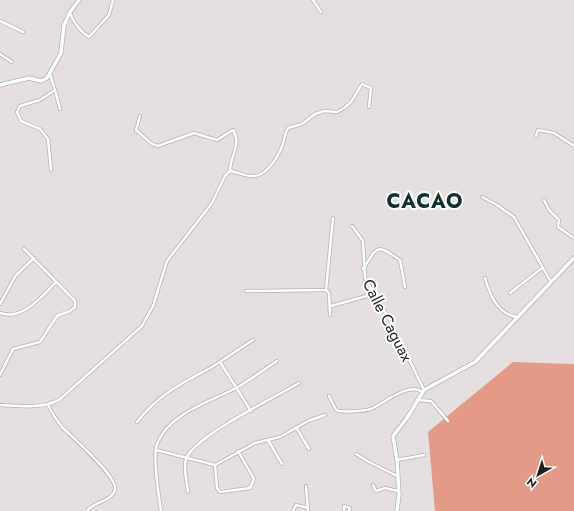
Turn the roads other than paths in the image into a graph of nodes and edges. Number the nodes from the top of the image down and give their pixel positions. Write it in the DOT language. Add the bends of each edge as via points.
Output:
graph roads {
  1 [pos="79,0"];
  2 [pos="113,0"];
  3 [pos="312,0"];
  4 [pos="70,12"];
  5 [pos="321,12"];
  6 [pos="0,21"];
  7 [pos="23,32"];
  8 [pos="0,54"];
  9 [pos="12,62"];
  10 [pos="50,74"];
  11 [pos="0,85"];
  12 [pos="54,90"];
  13 [pos="369,107"];
  14 [pos="60,109"];
  15 [pos="140,116"];
  16 [pos="536,136"];
  17 [pos="574,146"];
  18 [pos="51,170"];
  19 [pos="230,171"];
  20 [pos="482,198"];
  21 [pos="544,200"];
  22 [pos="333,218"];
  23 [pos="352,226"];
  24 [pos="574,238"];
  25 [pos="24,249"];
  26 [pos="34,258"];
  27 [pos="574,258"];
  28 [pos="542,268"];
  29 [pos="363,270"];
  30 [pos="485,278"];
  31 [pos="56,282"];
  32 [pos="551,283"];
  33 [pos="405,287"];
  34 [pos="326,290"];
  35 [pos="246,291"];
  36 [pos="510,293"];
  37 [pos="374,294"];
  38 [pos="0,304"];
  39 [pos="331,306"];
  40 [pos="0,313"];
  41 [pos="330,315"];
  42 [pos="516,317"];
  43 [pos="253,340"];
  44 [pos="277,361"];
  45 [pos="220,362"];
  46 [pos="0,375"];
  47 [pos="299,383"];
  48 [pos="236,388"];
  49 [pos="423,391"];
  50 [pos="329,396"];
  51 [pos="416,400"];
  52 [pos="0,405"];
  53 [pos="48,405"];
  54 [pos="251,411"];
  55 [pos="325,415"];
  56 [pos="448,420"];
  57 [pos="137,422"];
  58 [pos="296,427"];
  59 [pos="268,440"];
  60 [pos="308,449"];
  61 [pos="156,450"];
  62 [pos="238,451"];
  63 [pos="356,454"];
  64 [pos="424,455"];
  65 [pos="186,458"];
  66 [pos="397,460"];
  67 [pos="282,464"];
  68 [pos="215,465"];
  69 [pos="398,476"];
  70 [pos="373,485"];
  71 [pos="306,486"];
  72 [pos="188,492"];
  73 [pos="398,492"];
  74 [pos="308,509"];
  75 [pos="88,511"];
  76 [pos="161,511"];
  77 [pos="293,511"];
  78 [pos="344,511"];
  79 [pos="349,511"];
  80 [pos="397,511"];
  1 -- 4 [label="street"];
  2 -- 4 [label="street" via="109,15 89,37 78,28"];
  3 -- 5 [label="street"];
  4 -- 10 [label="street" via="64,25 61,53"];
  6 -- 7 [label="street"];
  8 -- 9 [label="street"];
  10 -- 11 [label="street" via="41,80 29,78"];
  10 -- 12 [label="street"];
  12 -- 14 [label="street"];
  12 -- 18 [label="street" via="40,100 20,106 17,112 21,121 40,130 48,139"];
  13 -- 19 [label="street" via="371,88 362,84 344,108 337,112 324,111 315,114 302,124 288,128 282,148 267,170 261,174 252,177"];
  15 -- 19 [label="street" via="136,130 158,146 194,133 217,140 233,130 236,134 236,149"];
  16 -- 17 [label="street" via="538,130 554,133"];
  19 -- 53 [label="street" via="212,203 167,260 153,306 142,326 70,391"];
  20 -- 28 [label="street" via="514,217"];
  21 -- 24 [label="street" via="559,220 558,227 561,231"];
  22 -- 34 [label="street"];
  23 -- 29 [label="street, Calle Caguax" via="363,241"];
  25 -- 26 [label="street"];
  26 -- 31 [label="street"];
  26 -- 38 [label="street" via="16,275"];
  27 -- 32 [label="street"];
  28 -- 32 [label="street"];
  28 -- 36 [label="street"];
  29 -- 33 [label="street" via="375,251 385,249 400,260"];
  29 -- 37 [label="street, Calle Caguax"];
  30 -- 42 [label="street" via="494,302 506,315"];
  31 -- 40 [label="street" via="26,310 6,315"];
  31 -- 46 [label="street" via="75,301 75,307 57,316 40,342 14,349"];
  32 -- 42 [label="street"];
  34 -- 35 [label="street"];
  34 -- 39 [label="street"];
  37 -- 39 [label="street"];
  37 -- 49 [label="street, Calle Caguax" via="392,324 400,347 410,361"];
  39 -- 41 [label="street"];
  42 -- 49 [label="street" via="475,362"];
  43 -- 45 [label="street"];
  44 -- 48 [label="street"];
  45 -- 48 [label="street"];
  45 -- 57 [label="street" via="168,391"];
  47 -- 54 [label="street"];
  48 -- 54 [label="street"];
  48 -- 61 [label="street" via="176,420 161,438"];
  49 -- 50 [label="street" via="415,389 399,393 371,409 347,412 336,410"];
  49 -- 51 [label="street"];
  51 -- 56 [label="street" via="431,401"];
  51 -- 66 [label="street" via="407,418 393,436"];
  52 -- 53 [label="street"];
  53 -- 75 [label="street" via="62,427 104,468 115,484 112,495 91,506"];
  54 -- 65 [label="street" via="211,433"];
  55 -- 58 [label="street"];
  58 -- 59 [label="street" via="280,437"];
  58 -- 60 [label="street"];
  59 -- 62 [label="street"];
  59 -- 67 [label="street"];
  61 -- 65 [label="street"];
  61 -- 76 [label="street"];
  62 -- 68 [label="street"];
  62 -- 68 [label="street" via="254,480 250,488 220,492 217,488"];
  63 -- 69 [label="street"];
  64 -- 66 [label="street"];
  65 -- 68 [label="street"];
  65 -- 72 [label="street"];
  66 -- 69 [label="street"];
  69 -- 73 [label="street"];
  70 -- 73 [label="street" via="376,491 385,488"];
  71 -- 74 [label="street"];
  73 -- 80 [label="street"];
  74 -- 77 [label="street" via="296,505"];
  78 -- 79 [label="street" via="344,506 350,508"];
}
